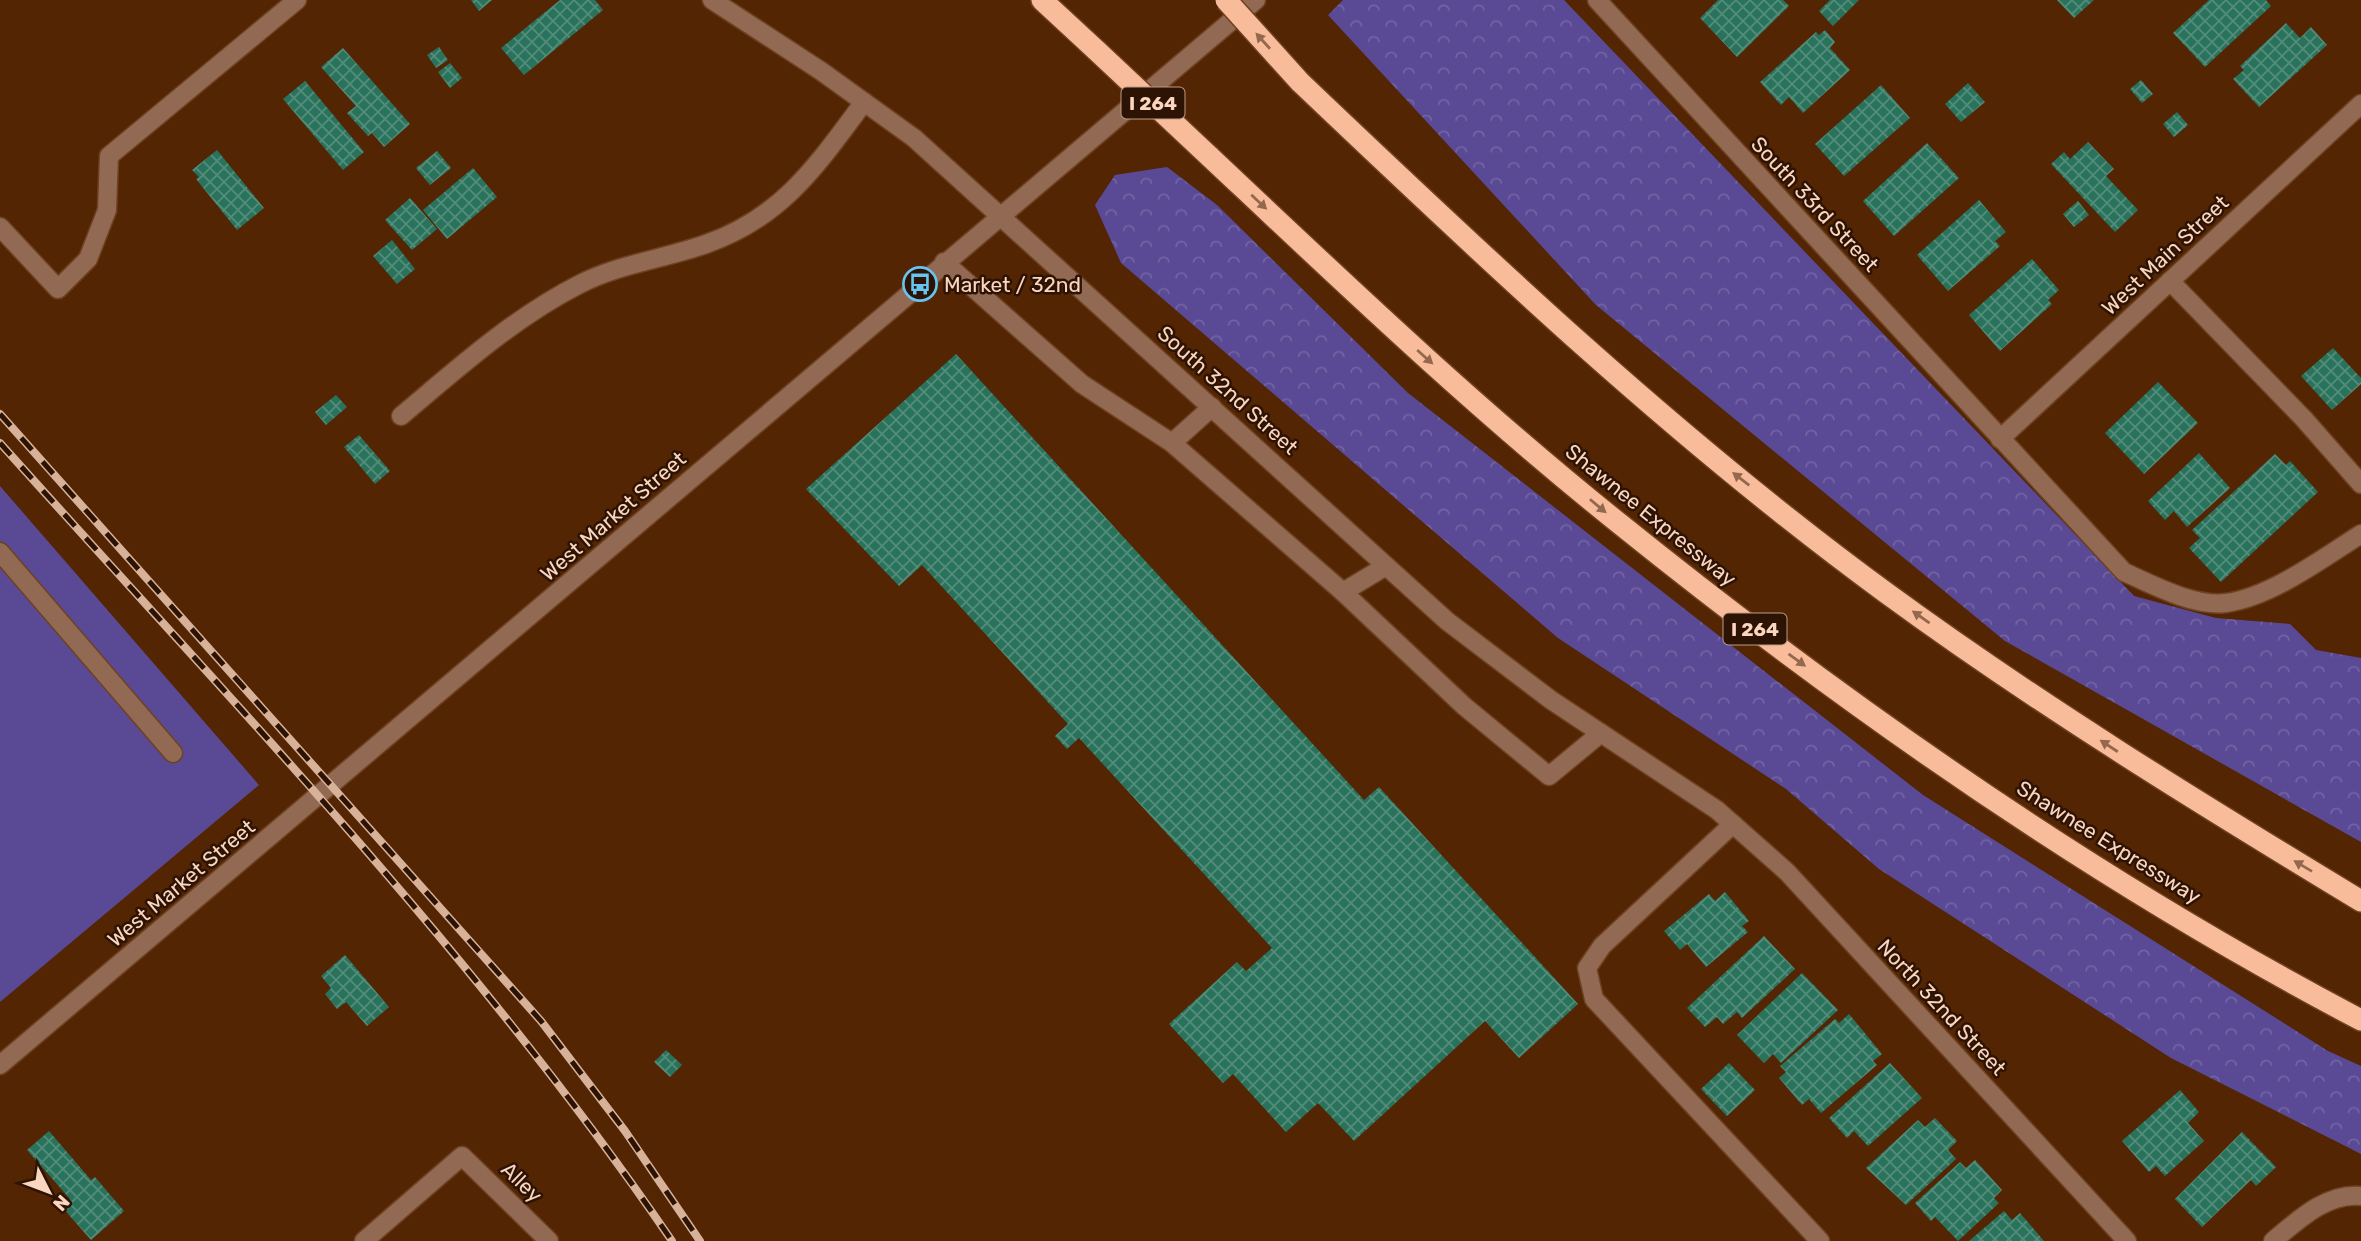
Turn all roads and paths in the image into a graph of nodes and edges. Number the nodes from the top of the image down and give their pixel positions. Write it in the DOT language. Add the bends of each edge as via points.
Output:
graph roads {
  1 [pos="297,0"];
  2 [pos="712,0"];
  3 [pos="1042,0"];
  4 [pos="1053,0"];
  5 [pos="1226,0"];
  6 [pos="1255,0"];
  7 [pos="1597,0"];
  8 [pos="1096,50"];
  9 [pos="864,102"];
  10 [pos="2361,104"];
  11 [pos="1000,214"];
  12 [pos="0,227"];
  13 [pos="944,262"];
  14 [pos="2171,281"];
  15 [pos="1212,407"];
  16 [pos="401,416"];
  17 [pos="2000,439"];
  18 [pos="1172,443"];
  19 [pos="2361,484"];
  20 [pos="2361,534"];
  21 [pos="0,552"];
  22 [pos="1386,566"];
  23 [pos="1343,592"];
  24 [pos="1601,733"];
  25 [pos="173,753"];
  26 [pos="1717,810"];
  27 [pos="1733,824"];
  28 [pos="2361,901"];
  29 [pos="2361,1020"];
  30 [pos="0,1065"];
  31 [pos="2361,1196"];
  32 [pos="364,1241"];
  33 [pos="549,1241"];
  34 [pos="1820,1241"];
  35 [pos="2127,1241"];
  36 [pos="2273,1241"];
  1 -- 12 [label="street" via="109,156 107,210 88,259 58,289"];
  2 -- 9 [label="street, South 32nd Street"];
  3 -- 8 [label="highway"];
  4 -- 8 [label="highway, Shawnee Expressway / I 264"];
  28 -- 5 [label="highway, one-way, bridge" via="2078,726 1874,584 1707,452 1463,237 1300,82"];
  6 -- 11 [label="street, West Market Street"];
  7 -- 17 [label="street, South 33rd Street"];
  8 -- 29 [label="highway, Shawnee Expressway / I 264, one-way, bridge" via="1471,399 1618,523 1780,648 1944,766 2098,867"];
  9 -- 11 [label="street, South 32nd Street" via="914,138"];
  9 -- 16 [label="street" via="792,193 760,219 703,245 583,282 543,303"];
  10 -- 14 [label="street, West Main Street"];
  11 -- 13 [label="street, West Market Street"];
  11 -- 15 [label="street, South 32nd Street"];
  13 -- 18 [label="street" via="1082,384"];
  13 -- 30 [label="street, West Market Street"];
  14 -- 17 [label="street, West Main Street"];
  14 -- 19 [label="street"];
  15 -- 18 [label="street"];
  15 -- 22 [label="street, South 32nd Street"];
  17 -- 20 [label="street, South 33rd Street" via="2124,572 2177,596 2225,603 2258,594"];
  18 -- 23 [label="street"];
  21 -- 25 [label="street"];
  22 -- 23 [label="street"];
  22 -- 24 [label="street, South 32nd Street" via="1447,621"];
  23 -- 24 [label="street" via="1464,706 1549,776"];
  24 -- 26 [label="street, South 32nd Street"];
  26 -- 27 [label="street, North 32nd Street"];
  27 -- 34 [label="street" via="1602,946 1587,968 1594,999"];
  27 -- 35 [label="street, North 32nd Street" via="1787,872"];
  31 -- 36 [label="street" via="2313,1208"];
  32 -- 33 [label="street, Alley" via="462,1156"];
}
